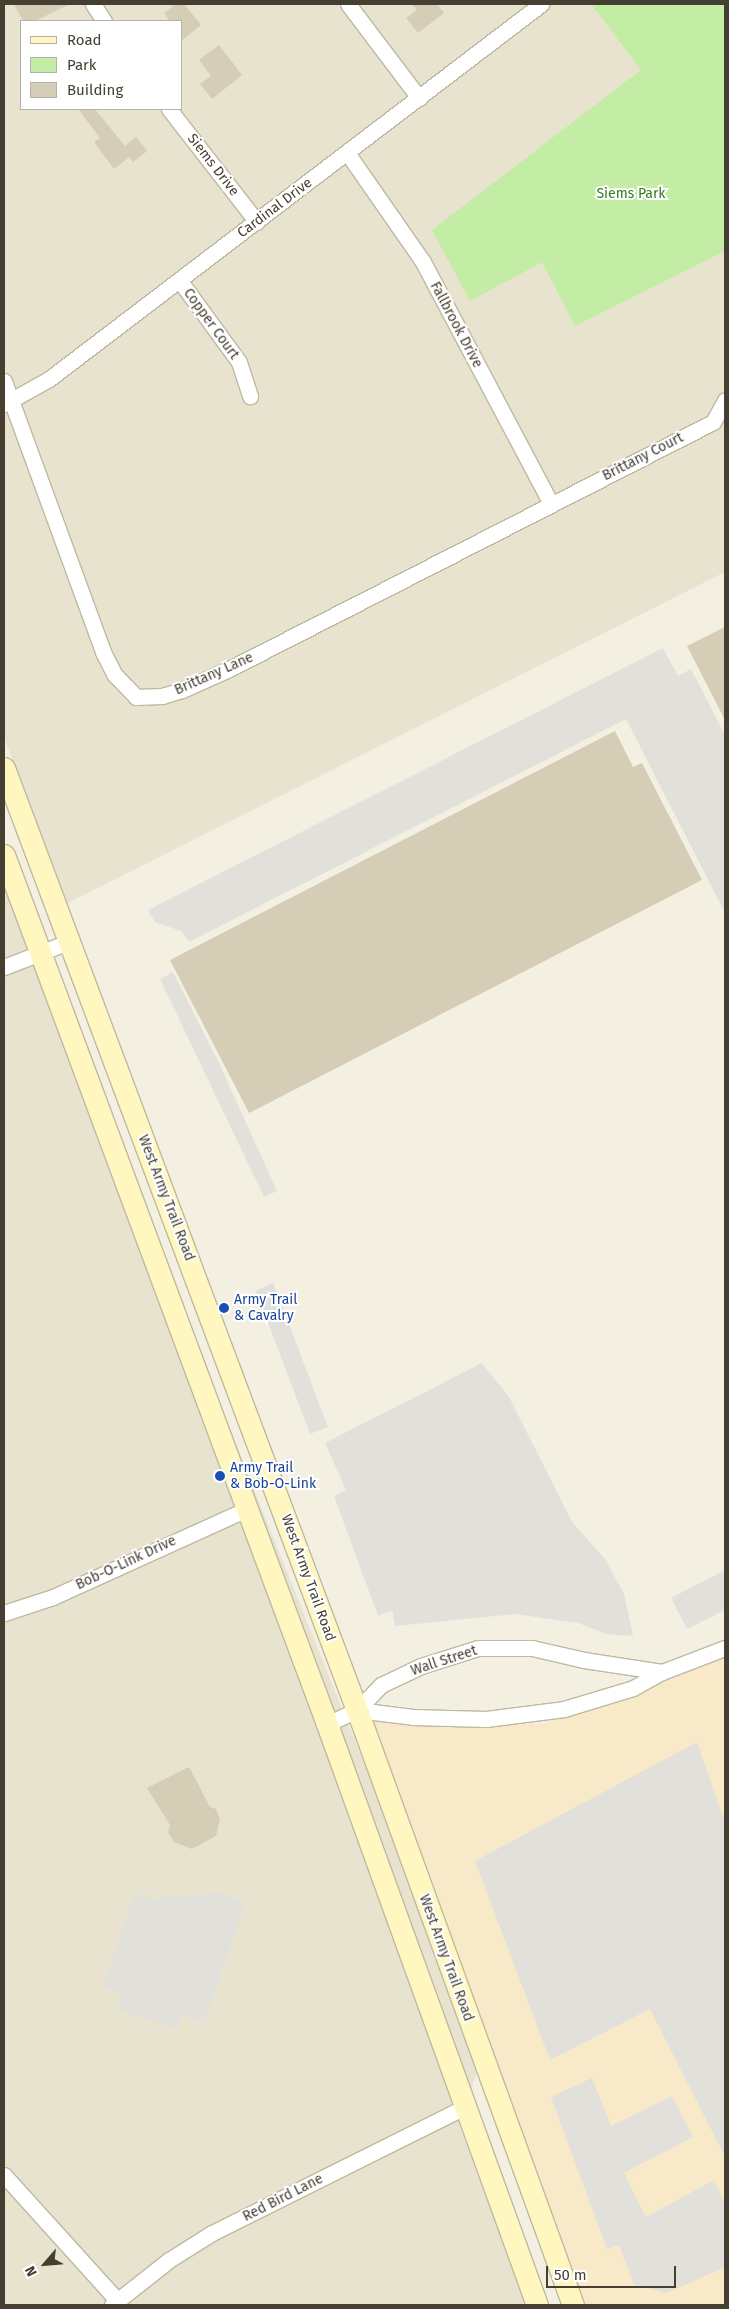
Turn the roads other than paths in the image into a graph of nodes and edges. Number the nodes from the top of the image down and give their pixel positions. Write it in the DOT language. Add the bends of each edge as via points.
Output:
graph roads {
  1 [pos="93,4"];
  2 [pos="348,4"];
  3 [pos="541,4"];
  4 [pos="103,20"];
  5 [pos="419,98"];
  6 [pos="170,110"];
  7 [pos="348,154"];
  8 [pos="257,222"];
  9 [pos="180,281"];
  10 [pos="4,381"];
  11 [pos="250,396"];
  12 [pos="725,400"];
  13 [pos="7,402"];
  14 [pos="551,504"];
  15 [pos="4,768"];
  16 [pos="4,855"];
  17 [pos="68,942"];
  18 [pos="40,952"];
  19 [pos="4,967"];
  20 [pos="247,1509"];
  21 [pos="4,1613"];
  22 [pos="725,1648"];
  23 [pos="662,1672"];
  24 [pos="357,1710"];
  25 [pos="327,1724"];
  26 [pos="465,2107"];
  27 [pos="4,2175"];
  28 [pos="115,2303"];
  29 [pos="537,2305"];
  30 [pos="573,2305"];
  1 -- 4 [label="street"];
  2 -- 5 [label="street"];
  3 -- 5 [label="street, Cardinal Drive"];
  5 -- 7 [label="street, Cardinal Drive"];
  6 -- 8 [label="street, Siems Drive"];
  7 -- 8 [label="street, Cardinal Drive"];
  7 -- 14 [label="street, Fallbrook Drive" via="423,262"];
  8 -- 9 [label="street, Cardinal Drive"];
  9 -- 11 [label="street, Copper Court" via="239,362"];
  9 -- 13 [label="street, Cardinal Drive" via="49,379"];
  10 -- 13 [label="street"];
  12 -- 14 [label="street, Brittany Court" via="713,422"];
  13 -- 14 [label="street, Brittany Lane" via="104,652 114,674 136,697 162,696 182,690 229,669"];
  15 -- 17 [label="main road, West Army Trail Road"];
  16 -- 18 [label="main road"];
  17 -- 18 [label="street"];
  17 -- 24 [label="main road, West Army Trail Road"];
  18 -- 19 [label="street"];
  18 -- 20 [label="main road"];
  20 -- 21 [label="street, Bob-O-Link Drive" via="54,1597"];
  20 -- 25 [label="main road"];
  22 -- 23 [label="street, Wall Street"];
  23 -- 24 [label="street, Wall Street" via="633,1688 564,1709 515,1716 486,1719 422,1717"];
  23 -- 24 [label="street, Wall Street" via="532,1648 478,1648 421,1666 381,1685"];
  24 -- 25 [label="street, Wall Street"];
  24 -- 30 [label="main road, West Army Trail Road"];
  25 -- 26 [label="main road"];
  26 -- 28 [label="street, Red Bird Lane" via="212,2233 169,2260"];
  26 -- 29 [label="main road"];
  27 -- 28 [label="street"];
}
